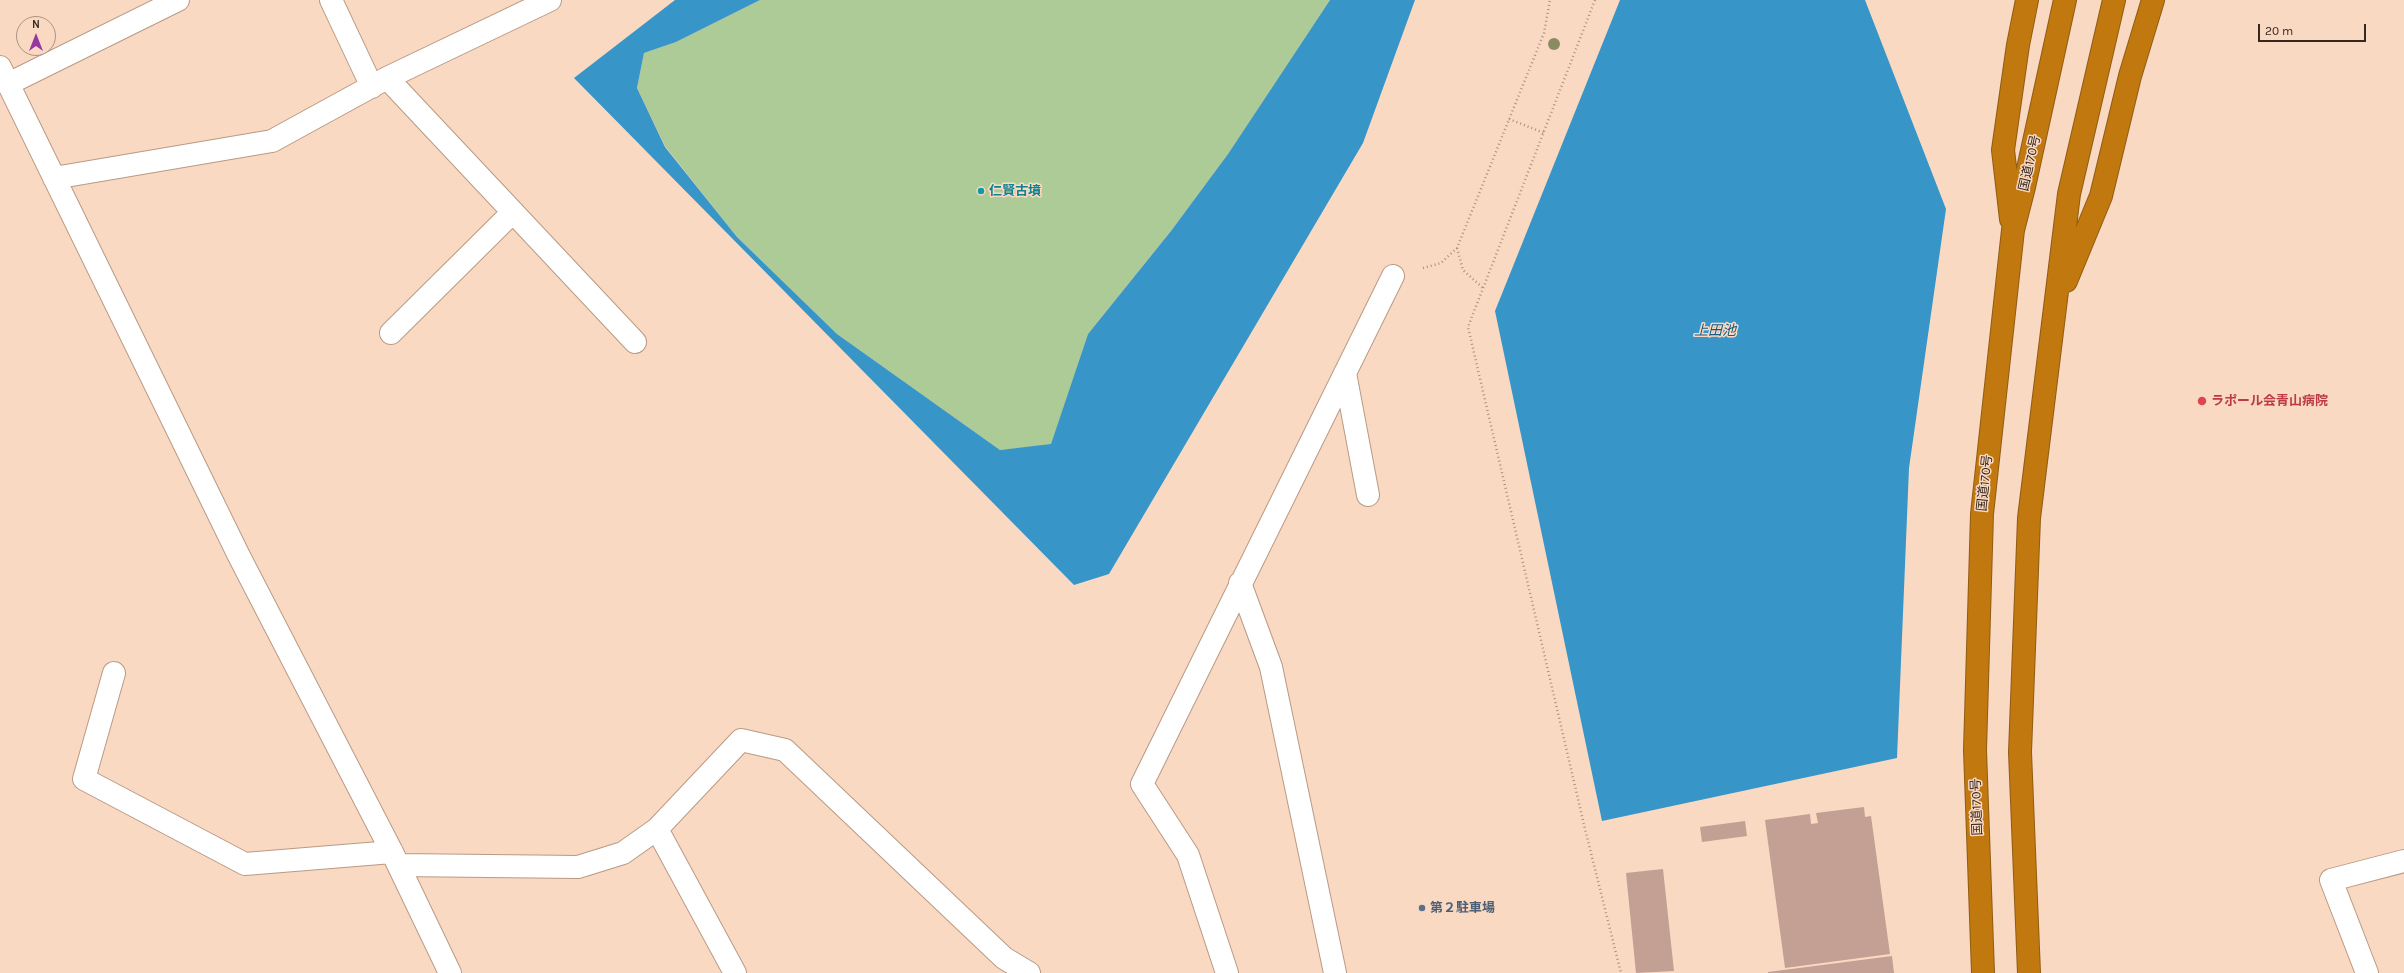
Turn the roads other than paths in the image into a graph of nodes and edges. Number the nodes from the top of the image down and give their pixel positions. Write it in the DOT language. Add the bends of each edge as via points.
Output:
graph roads {
  1 [pos="178,0"];
  2 [pos="331,0"];
  3 [pos="550,0"];
  4 [pos="2027,0"];
  5 [pos="2065,0"];
  6 [pos="2114,0"];
  7 [pos="2153,0"];
  8 [pos="4,75"];
  9 [pos="380,82"];
  10 [pos="54,178"];
  11 [pos="513,212"];
  12 [pos="2013,230"];
  13 [pos="1393,276"];
  14 [pos="2055,307"];
  15 [pos="391,333"];
  16 [pos="635,342"];
  17 [pos="1344,373"];
  18 [pos="1368,496"];
  19 [pos="1240,584"];
  20 [pos="114,673"];
  21 [pos="657,830"];
  22 [pos="396,858"];
  23 [pos="2404,860"];
  24 [pos="450,973"];
  25 [pos="735,973"];
  26 [pos="1029,973"];
  27 [pos="1227,973"];
  28 [pos="1335,973"];
  29 [pos="1983,973"];
  30 [pos="2029,973"];
  31 [pos="2367,973"];
  1 -- 8 [label="street"];
  2 -- 9 [label="street"];
  3 -- 9 [label="street"];
  4 -- 12 [label="highway" via="2003,150"];
  5 -- 12 [label="highway, 国道170号"];
  6 -- 14 [label="highway" via="2069,194"];
  7 -- 14 [label="highway" via="2130,76 2101,196"];
  8 -- 10 [label="street"];
  9 -- 10 [label="street" via="272,141"];
  9 -- 11 [label="street"];
  10 -- 22 [label="street" via="239,556"];
  11 -- 15 [label="street"];
  11 -- 16 [label="street"];
  12 -- 29 [label="highway, 国道170号" via="1982,514 1975,750"];
  13 -- 17 [label="street"];
  14 -- 30 [label="highway" via="2029,518 2020,744"];
  17 -- 18 [label="street"];
  17 -- 19 [label="street"];
  19 -- 27 [label="street" via="1142,784 1188,855"];
  19 -- 28 [label="street" via="1271,667"];
  20 -- 22 [label="street" via="84,779 245,864"];
  21 -- 22 [label="street" via="623,853 578,867"];
  21 -- 25 [label="street"];
  21 -- 26 [label="street" via="741,740 785,750 1004,958"];
  22 -- 24 [label="street"];
  23 -- 31 [label="street" via="2330,880"];
}
